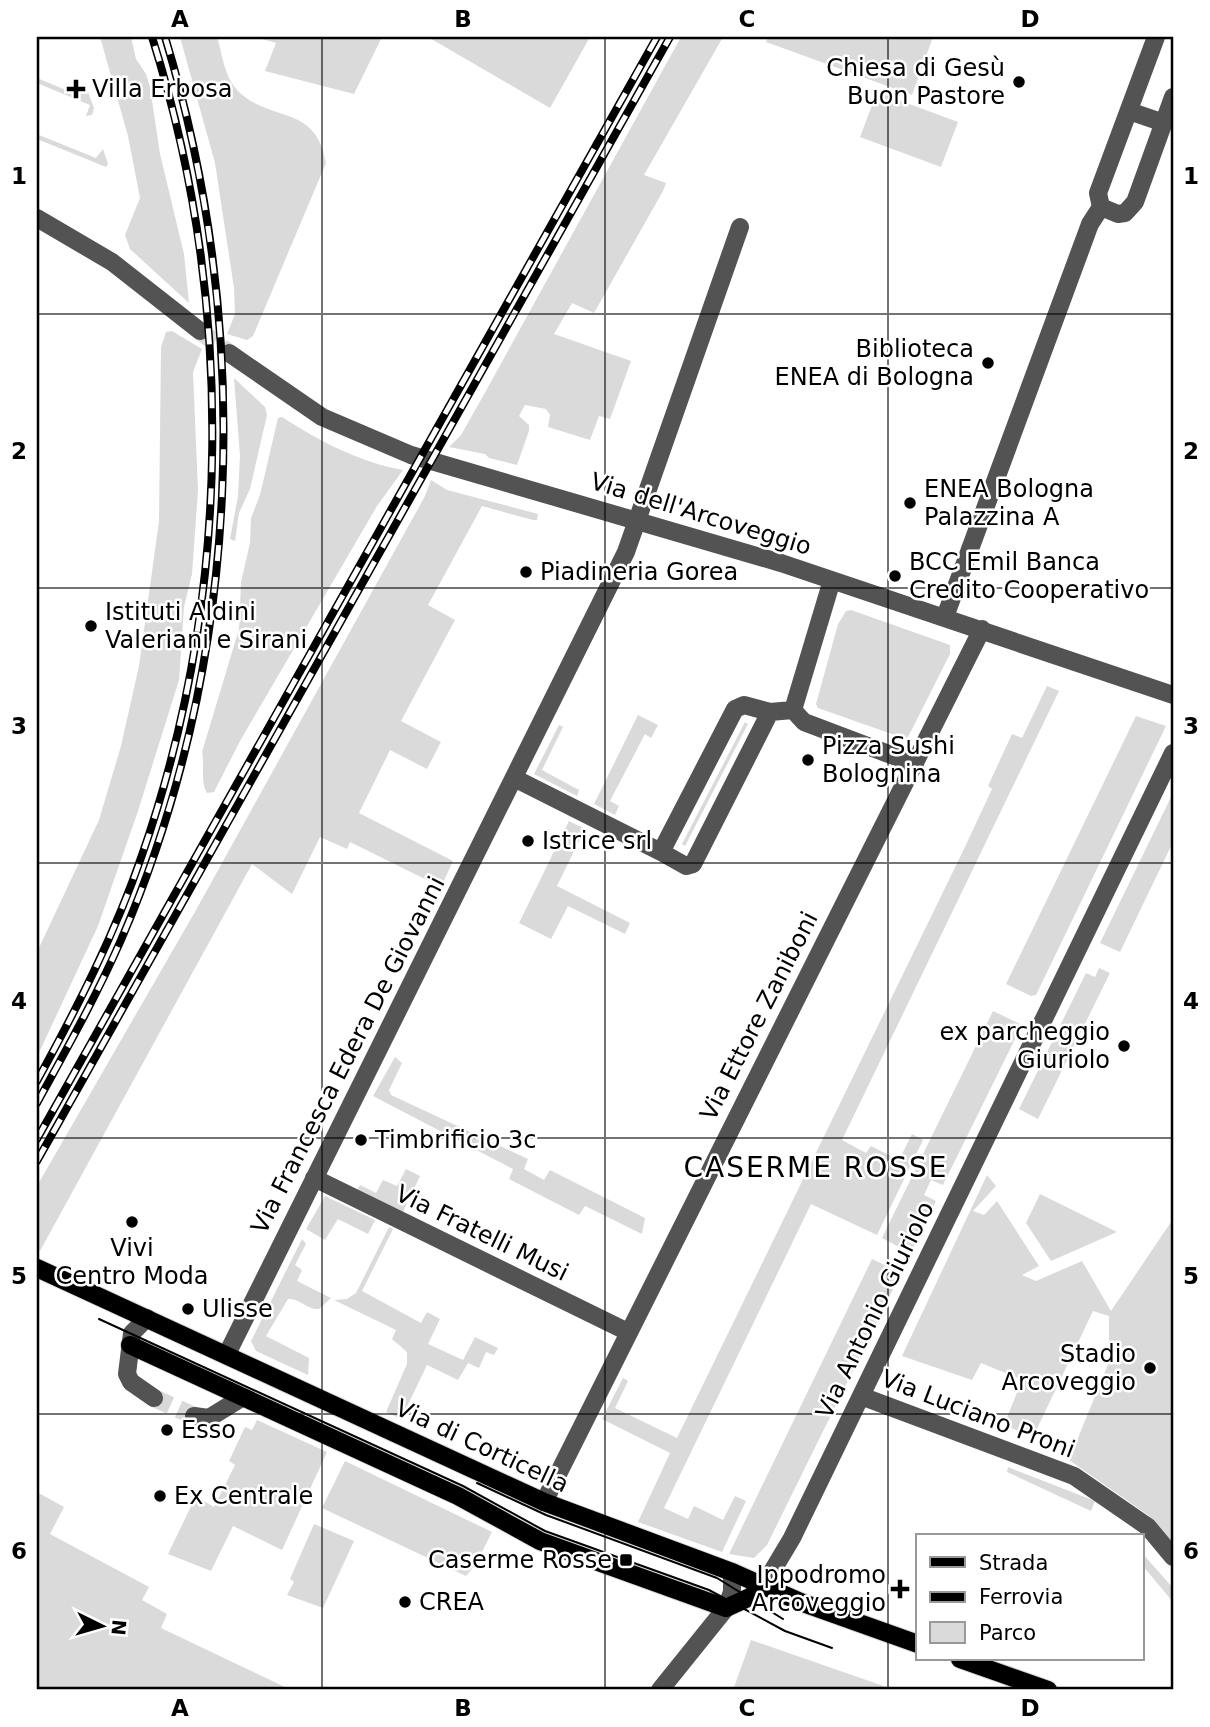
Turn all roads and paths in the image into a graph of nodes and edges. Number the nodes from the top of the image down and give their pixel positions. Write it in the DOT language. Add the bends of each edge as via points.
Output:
graph roads {
  1 [pos="1156,37"];
  2 [pos="1173,97"];
  3 [pos="1129,111"];
  4 [pos="1164,123"];
  5 [pos="1101,207"];
  6 [pos="37,218"];
  7 [pos="740,227"];
  8 [pos="200,331"];
  9 [pos="229,353"];
  10 [pos="639,520"];
  11 [pos="832,580"];
  12 [pos="945,617"];
  13 [pos="982,629"];
  14 [pos="1173,695"];
  15 [pos="793,710"];
  16 [pos="770,712"];
  17 [pos="1173,753"];
  18 [pos="915,764"];
  19 [pos="514,778"];
  20 [pos="661,852"];
  21 [pos="314,1178"];
  22 [pos="37,1268"];
  23 [pos="147,1318"];
  24 [pos="628,1332"];
  25 [pos="130,1345"];
  26 [pos="227,1354"];
  27 [pos="237,1394"];
  28 [pos="861,1396"];
  29 [pos="154,1398"];
  30 [pos="194,1416"];
  31 [pos="544,1502"];
  32 [pos="1173,1557"];
  33 [pos="732,1572"];
  34 [pos="764,1585"];
  35 [pos="726,1608"];
  36 [pos="916,1643"];
  37 [pos="963,1660"];
  38 [pos="660,1690"];
  39 [pos="1048,1690"];
  1 -- 3 [label="street"];
  2 -- 4 [label="street"];
  3 -- 4 [label="street"];
  3 -- 5 [label="street" via="1098,193"];
  4 -- 5 [label="street" via="1131,209 1118,214"];
  5 -- 12 [label="street" via="1090,224"];
  6 -- 8 [label="street" via="101,254"];
  7 -- 10 [label="street, Via Francesca Edera De Giovanni"];
  9 -- 10 [label="street, Via dell'Arcoveggio" via="315,413 372,441"];
  10 -- 11 [label="street, Via dell'Arcoveggio"];
  10 -- 19 [label="street, Via Francesca Edera De Giovanni"];
  11 -- 12 [label="street, Via dell'Arcoveggio"];
  11 -- 15 [label="street"];
  12 -- 13 [label="street, Via dell'Arcoveggio"];
  13 -- 14 [label="street, Via dell'Arcoveggio"];
  13 -- 18 [label="street, Via Ettore Zaniboni"];
  15 -- 16 [label="street"];
  15 -- 18 [label="street" via="804,722"];
  16 -- 20 [label="street" via="744,705 735,709"];
  16 -- 20 [label="street" via="693,863 686,866"];
  17 -- 28 [label="street, Via Antonio Giuriolo"];
  18 -- 24 [label="street, Via Ettore Zaniboni"];
  19 -- 20 [label="street"];
  19 -- 21 [label="street, Via Francesca Edera De Giovanni"];
  21 -- 24 [label="street, Via Fratelli Musi"];
  21 -- 26 [label="street, Via Francesca Edera De Giovanni"];
  22 -- 23 [label="main road, Via di Corticella"];
  23 -- 25 [label="street" via="135,1327"];
  23 -- 26 [label="main road, Via di Corticella"];
  24 -- 31 [label="street, Via Ettore Zaniboni"];
  25 -- 27 [label="main road"];
  25 -- 29 [label="street" via="127,1374"];
  26 -- 27 [label="main road" via="223,1375"];
  26 -- 31 [label="main road, Via di Corticella"];
  27 -- 30 [label="street" via="209,1418"];
  27 -- 35 [label="main road" via="471,1502 540,1541"];
  28 -- 32 [label="street, Via Luciano Proni" via="1074,1476 1148,1527"];
  28 -- 34 [label="street, Via Antonio Giuriolo"];
  31 -- 33 [label="main road, Via di Corticella"];
  33 -- 34 [label="main road, Via di Corticella"];
  33 -- 35 [label="street"];
  34 -- 35 [label="main road"];
  34 -- 36 [label="main road, Via di Corticella"];
  35 -- 38 [label="street"];
  37 -- 39 [label="main road"];
}
